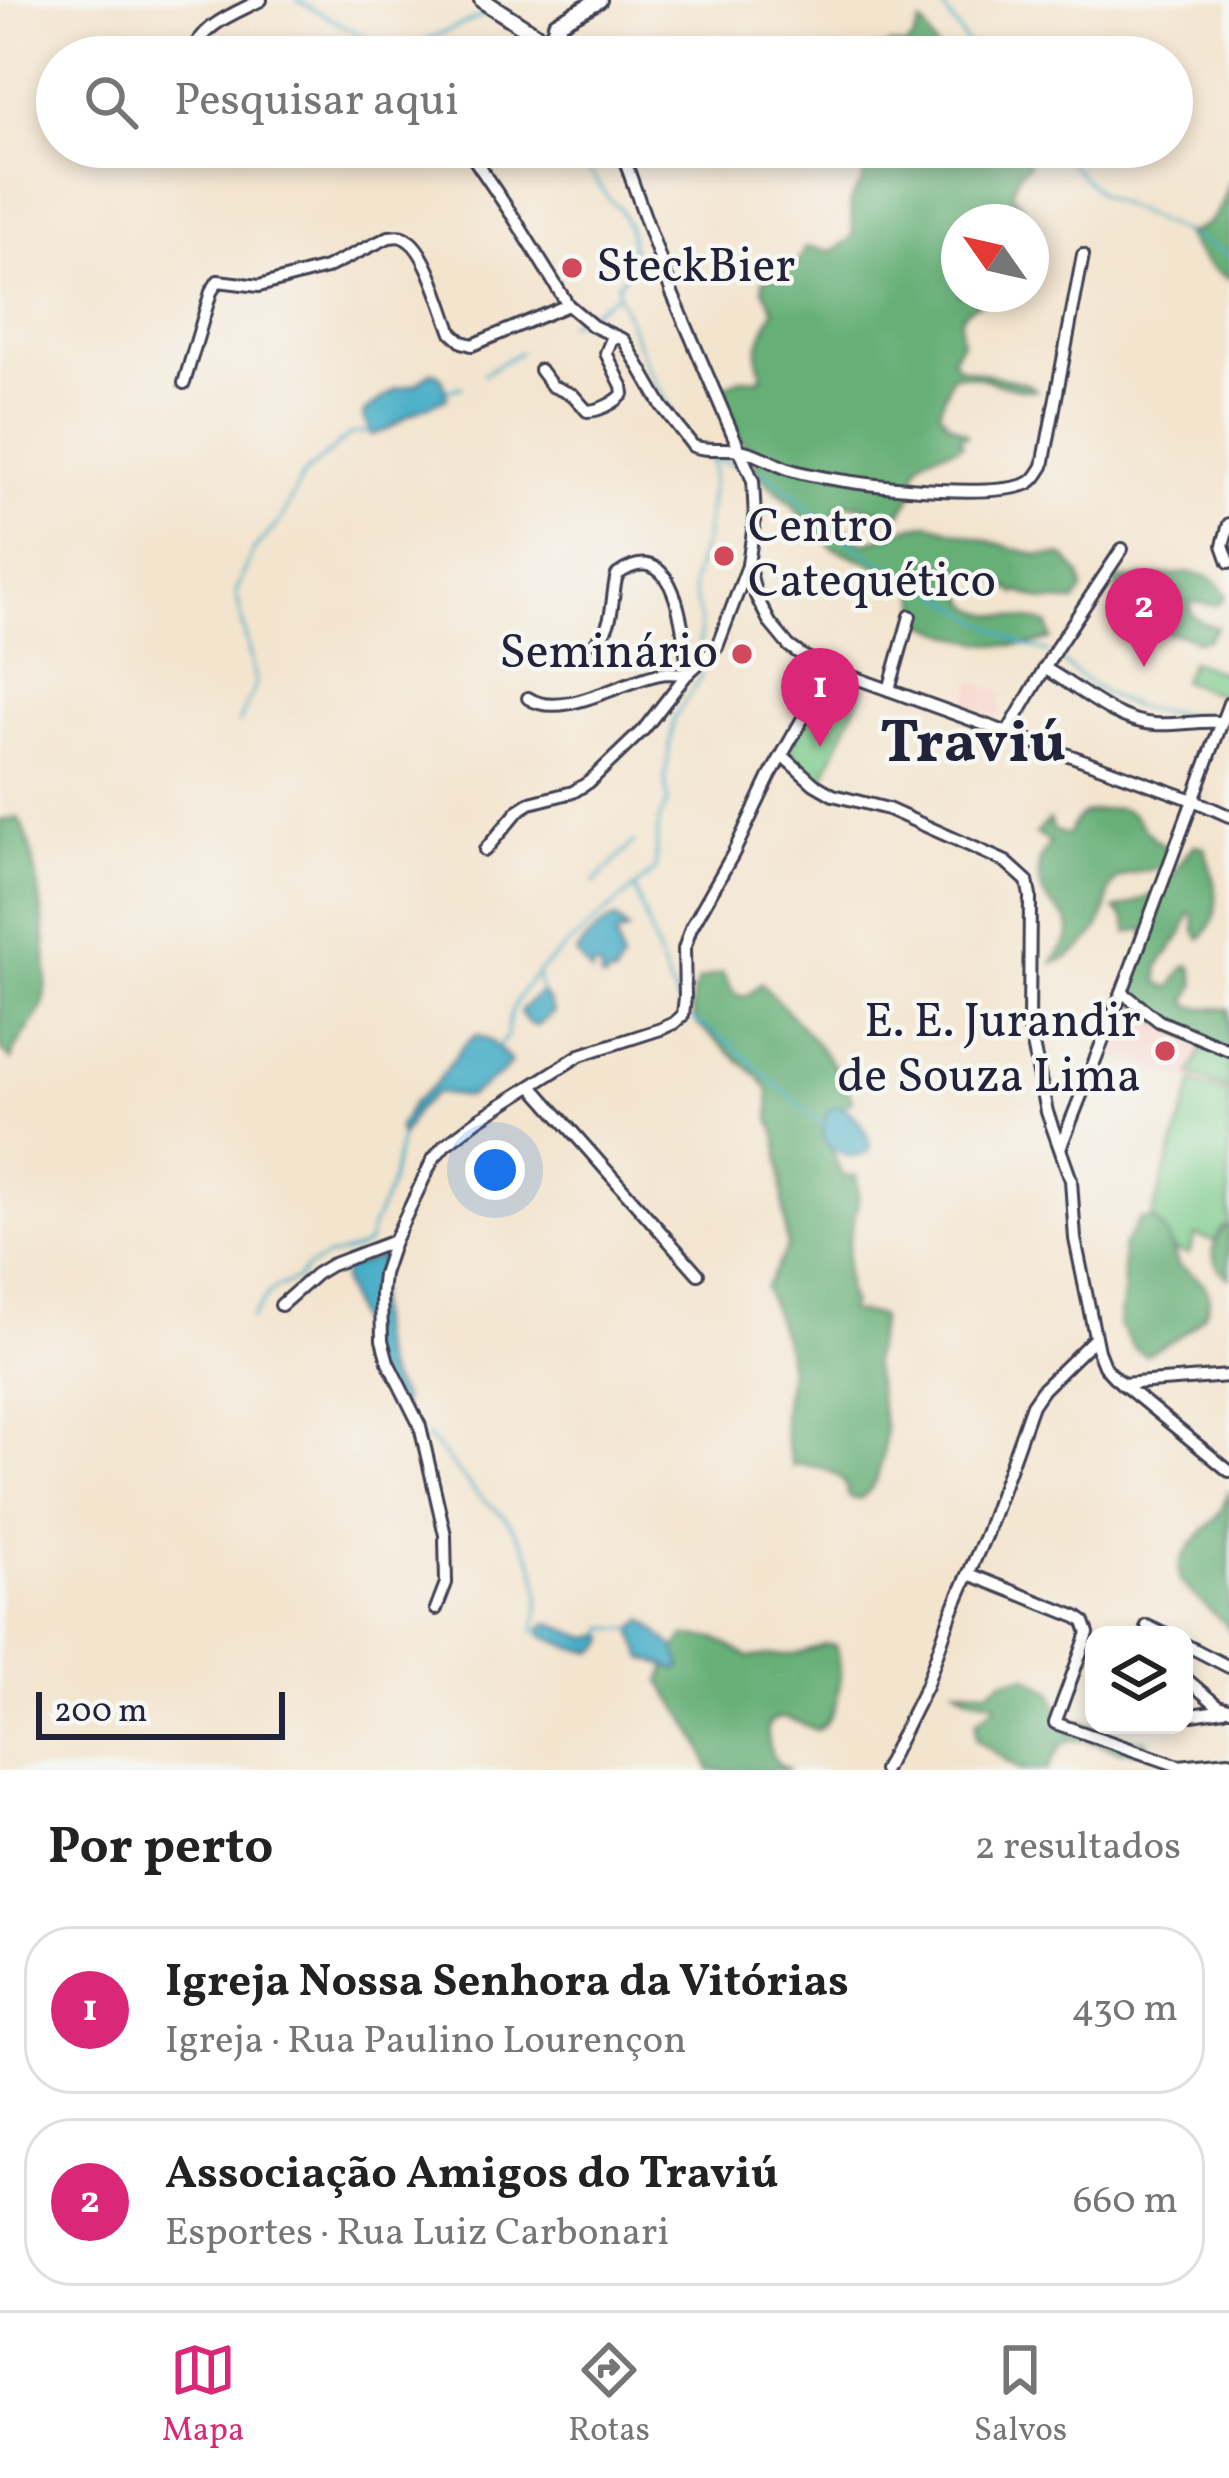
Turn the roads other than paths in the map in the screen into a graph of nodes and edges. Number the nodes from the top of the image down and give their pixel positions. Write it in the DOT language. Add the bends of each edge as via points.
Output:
graph roads {
  1 [pos="261,0"];
  2 [pos="482,0"];
  3 [pos="599,0"];
  4 [pos="201,36"];
  5 [pos="536,36"];
  6 [pos="544,36"];
  7 [pos="480,168"];
  8 [pos="627,168"];
  9 [pos="1083,255"];
  10 [pos="568,305"];
  11 [pos="613,336"];
  12 [pos="540,370"];
  13 [pos="184,383"];
  14 [pos="740,450"];
  15 [pos="1229,524"];
  16 [pos="1122,549"];
  17 [pos="1229,562"];
  18 [pos="748,565"];
  19 [pos="910,616"];
  20 [pos="596,642"];
  21 [pos="1044,668"];
  22 [pos="831,669"];
  23 [pos="688,674"];
  24 [pos="889,690"];
  25 [pos="528,698"];
  26 [pos="1229,703"];
  27 [pos="1221,722"];
  28 [pos="1007,733"];
  29 [pos="782,755"];
  30 [pos="1193,800"];
  31 [pos="1229,816"];
  32 [pos="485,850"];
  33 [pos="1122,992"];
  34 [pos="1229,1050"];
  35 [pos="532,1086"];
  36 [pos="1060,1146"];
  37 [pos="394,1241"];
  38 [pos="698,1274"];
  39 [pos="281,1305"];
  40 [pos="1093,1333"];
  41 [pos="1229,1376"];
  42 [pos="1122,1384"];
  43 [pos="1223,1457"];
  44 [pos="1229,1471"];
  45 [pos="969,1574"];
  46 [pos="436,1609"];
  47 [pos="1086,1626"];
  48 [pos="1085,1649"];
  49 [pos="1193,1649"];
  50 [pos="1229,1667"];
  51 [pos="1193,1685"];
  52 [pos="1228,1710"];
  53 [pos="1193,1714"];
  54 [pos="1085,1733"];
  55 [pos="1087,1734"];
  56 [pos="1229,1761"];
  57 [pos="884,1770"];
  1 -- 4 [label="street"];
  2 -- 5 [label="main road"];
  3 -- 6 [label="main road"];
  7 -- 10 [label="street"];
  8 -- 14 [label="street"];
  9 -- 14 [label="street" via="1043,466 1026,484 970,490 839,480"];
  10 -- 11 [label="street"];
  10 -- 13 [label="street" via="461,342 421,256 411,242 389,236 326,268 259,286 218,281"];
  11 -- 12 [label="street" via="606,353 623,394 594,411"];
  11 -- 14 [label="street" via="631,347 693,446"];
  14 -- 18 [label="street" via="755,495"];
  15 -- 17 [label="street"];
  16 -- 21 [label="street"];
  18 -- 22 [label="street" via="778,634"];
  18 -- 23 [label="street" via="717,647"];
  19 -- 24 [label="street"];
  20 -- 23 [label="street" via="608,625 617,575 645,566 675,593"];
  21 -- 27 [label="street" via="1138,722"];
  21 -- 28 [label="street"];
  22 -- 24 [label="street"];
  22 -- 29 [label="street"];
  23 -- 25 [label="street" via="648,677 549,706"];
  23 -- 32 [label="street" via="611,762 573,792 519,810"];
  24 -- 28 [label="street"];
  26 -- 27 [label="street"];
  27 -- 30 [label="street"];
  28 -- 30 [label="street"];
  29 -- 35 [label="street" via="686,939 683,1015 580,1055"];
  29 -- 36 [label="street" via="833,796 919,820 1006,862 1027,881 1029,1025"];
  30 -- 31 [label="street"];
  30 -- 33 [label="street"];
  33 -- 34 [label="street" via="1159,1021"];
  33 -- 36 [label="street"];
  35 -- 37 [label="street" via="445,1145"];
  35 -- 38 [label="street"];
  36 -- 40 [label="street"];
  37 -- 39 [label="street" via="331,1265"];
  37 -- 46 [label="street" via="383,1274 382,1340 420,1426 445,1535 446,1583"];
  40 -- 42 [label="street" via="1104,1366"];
  40 -- 45 [label="street" via="1032,1405"];
  41 -- 42 [label="street"];
  42 -- 43 [label="street"];
  43 -- 44 [label="street"];
  45 -- 47 [label="street"];
  45 -- 57 [label="street"];
  48 -- 54 [label="street" via="1055,1723"];
  49 -- 50 [label="street"];
  51 -- 52 [label="street"];
  52 -- 53 [label="street"];
  55 -- 56 [label="street" via="1179,1766"];
}
